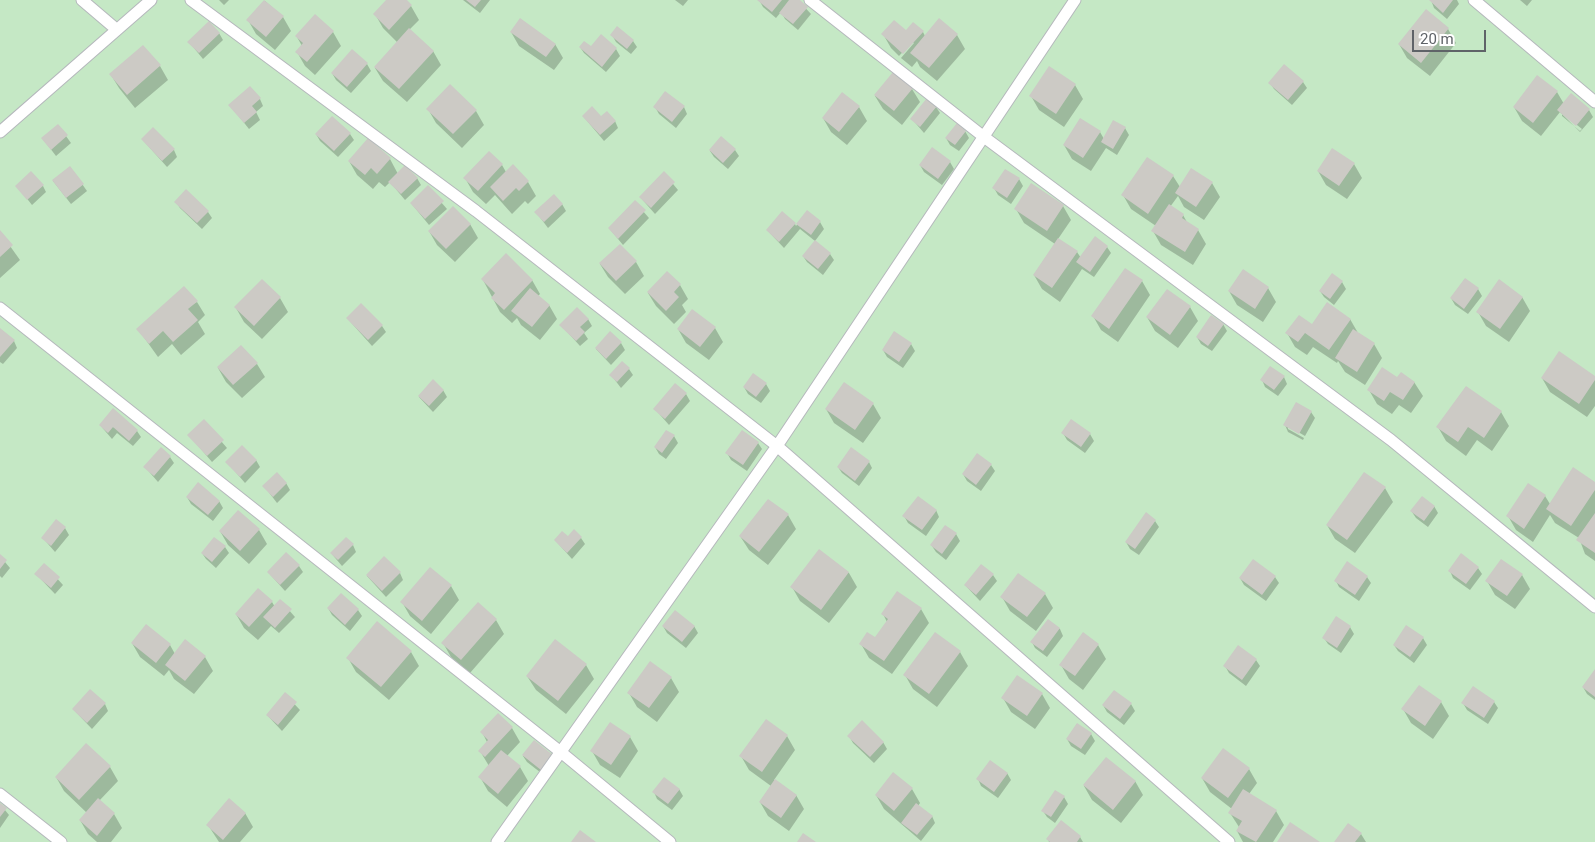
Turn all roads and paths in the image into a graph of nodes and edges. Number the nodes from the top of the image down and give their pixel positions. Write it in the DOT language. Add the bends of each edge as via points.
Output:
graph roads {
  1 [pos="82,0"];
  2 [pos="152,0"];
  3 [pos="191,0"];
  4 [pos="810,0"];
  5 [pos="1075,0"];
  6 [pos="1474,0"];
  7 [pos="116,28"];
  8 [pos="1595,102"];
  9 [pos="0,132"];
  10 [pos="984,137"];
  11 [pos="0,308"];
  12 [pos="777,446"];
  13 [pos="1595,607"];
  14 [pos="562,753"];
  15 [pos="0,794"];
  16 [pos="60,842"];
  17 [pos="497,842"];
  18 [pos="670,842"];
  19 [pos="1229,842"];
  1 -- 7 [label="lane"];
  2 -- 7 [label="lane"];
  3 -- 12 [label="lane" via="476,211"];
  4 -- 10 [label="lane"];
  5 -- 10 [label="lane"];
  6 -- 8 [label="lane"];
  7 -- 9 [label="lane"];
  10 -- 12 [label="lane"];
  10 -- 13 [label="lane" via="1391,440"];
  11 -- 14 [label="lane"];
  12 -- 14 [label="lane"];
  12 -- 19 [label="lane"];
  14 -- 17 [label="lane"];
  14 -- 18 [label="lane"];
  15 -- 16 [label="lane"];
}
